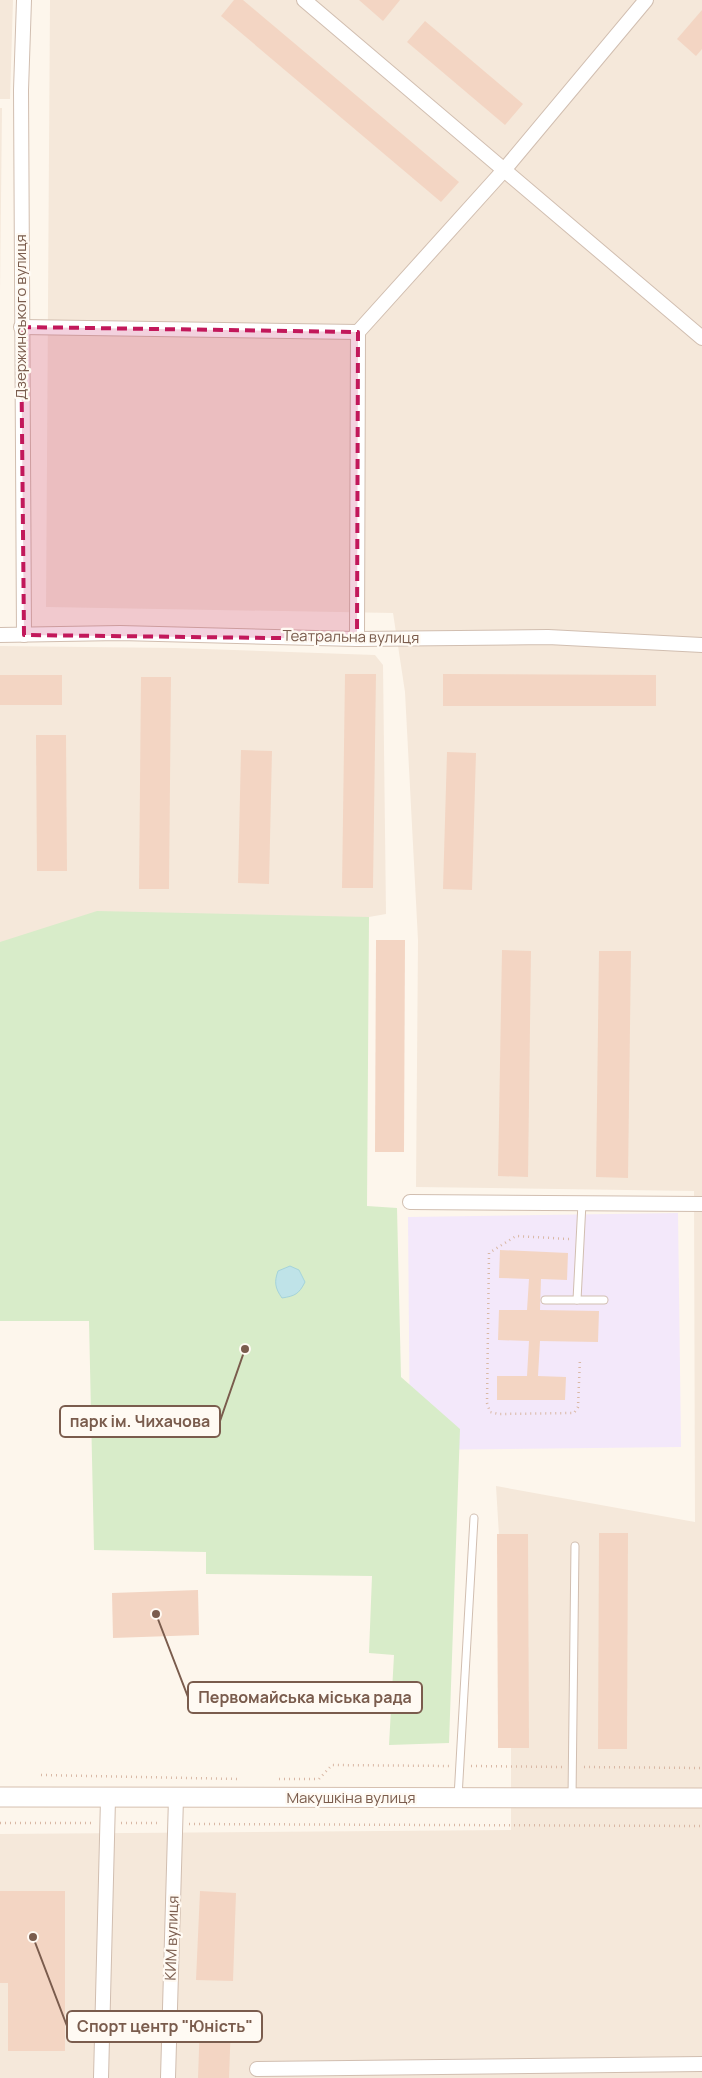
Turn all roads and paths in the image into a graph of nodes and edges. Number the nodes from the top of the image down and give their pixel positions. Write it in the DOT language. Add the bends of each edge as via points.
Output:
graph roads {
  1 [pos="24,0"];
  2 [pos="304,0"];
  3 [pos="646,0"];
  4 [pos="504,170"];
  5 [pos="21,328"];
  6 [pos="358,332"];
  7 [pos="702,338"];
  8 [pos="24,634"];
  9 [pos="0,635"];
  10 [pos="357,639"];
  11 [pos="702,645"];
  12 [pos="410,1202"];
  13 [pos="582,1203"];
  14 [pos="702,1204"];
  15 [pos="580,1240"];
  16 [pos="545,1300"];
  17 [pos="578,1300"];
  18 [pos="604,1300"];
  19 [pos="580,1358"];
  20 [pos="474,1518"];
  21 [pos="575,1546"];
  22 [pos="459,1766"];
  23 [pos="573,1767"];
  24 [pos="702,1768"];
  25 [pos="41,1775"];
  26 [pos="244,1779"];
  27 [pos="273,1779"];
  28 [pos="0,1798"];
  29 [pos="176,1798"];
  30 [pos="458,1798"];
  31 [pos="572,1798"];
  32 [pos="702,1798"];
  33 [pos="108,1799"];
  34 [pos="0,1823"];
  35 [pos="108,1824"];
  36 [pos="175,1824"];
  37 [pos="702,1826"];
  38 [pos="702,2064"];
  39 [pos="257,2069"];
  40 [pos="101,2078"];
  41 [pos="168,2078"];
  1 -- 5 [label="street, Дзержинського вулиця"];
  2 -- 4 [label="street"];
  3 -- 4 [label="street"];
  4 -- 6 [label="street"];
  4 -- 7 [label="street"];
  5 -- 6 [label="street"];
  5 -- 8 [label="street, Дзержинського вулиця"];
  6 -- 10 [label="street"];
  8 -- 9 [label="street, Театральна вулиця"];
  8 -- 10 [label="street, Театральна вулиця"];
  10 -- 11 [label="street, Театральна вулиця" via="548,637"];
  12 -- 13 [label="street"];
  13 -- 14 [label="street"];
  13 -- 15 [label="lane"];
  15 -- 17 [label="lane"];
  15 -- 19 [label="path" via="516,1236 489,1253 486,1403 490,1412 574,1412 578,1407"];
  16 -- 17 [label="lane"];
  17 -- 18 [label="lane"];
  20 -- 22 [label="lane"];
  21 -- 23 [label="lane"];
  22 -- 23 [label="path"];
  22 -- 27 [label="path" via="332,1765 319,1778"];
  22 -- 30 [label="lane"];
  23 -- 24 [label="path"];
  23 -- 31 [label="lane"];
  25 -- 26 [label="path"];
  28 -- 33 [label="street, Макушкіна вулиця"];
  29 -- 30 [label="street, Макушкіна вулиця"];
  29 -- 33 [label="street, Макушкіна вулиця"];
  29 -- 36 [label="street, КИМ вулиця"];
  30 -- 31 [label="street, Макушкіна вулиця"];
  31 -- 32 [label="street, Макушкіна вулиця"];
  33 -- 35 [label="street"];
  34 -- 35 [label="path"];
  35 -- 36 [label="path"];
  35 -- 40 [label="street"];
  36 -- 37 [label="path"];
  36 -- 41 [label="street, КИМ вулиця"];
  38 -- 39 [label="street"];
}
